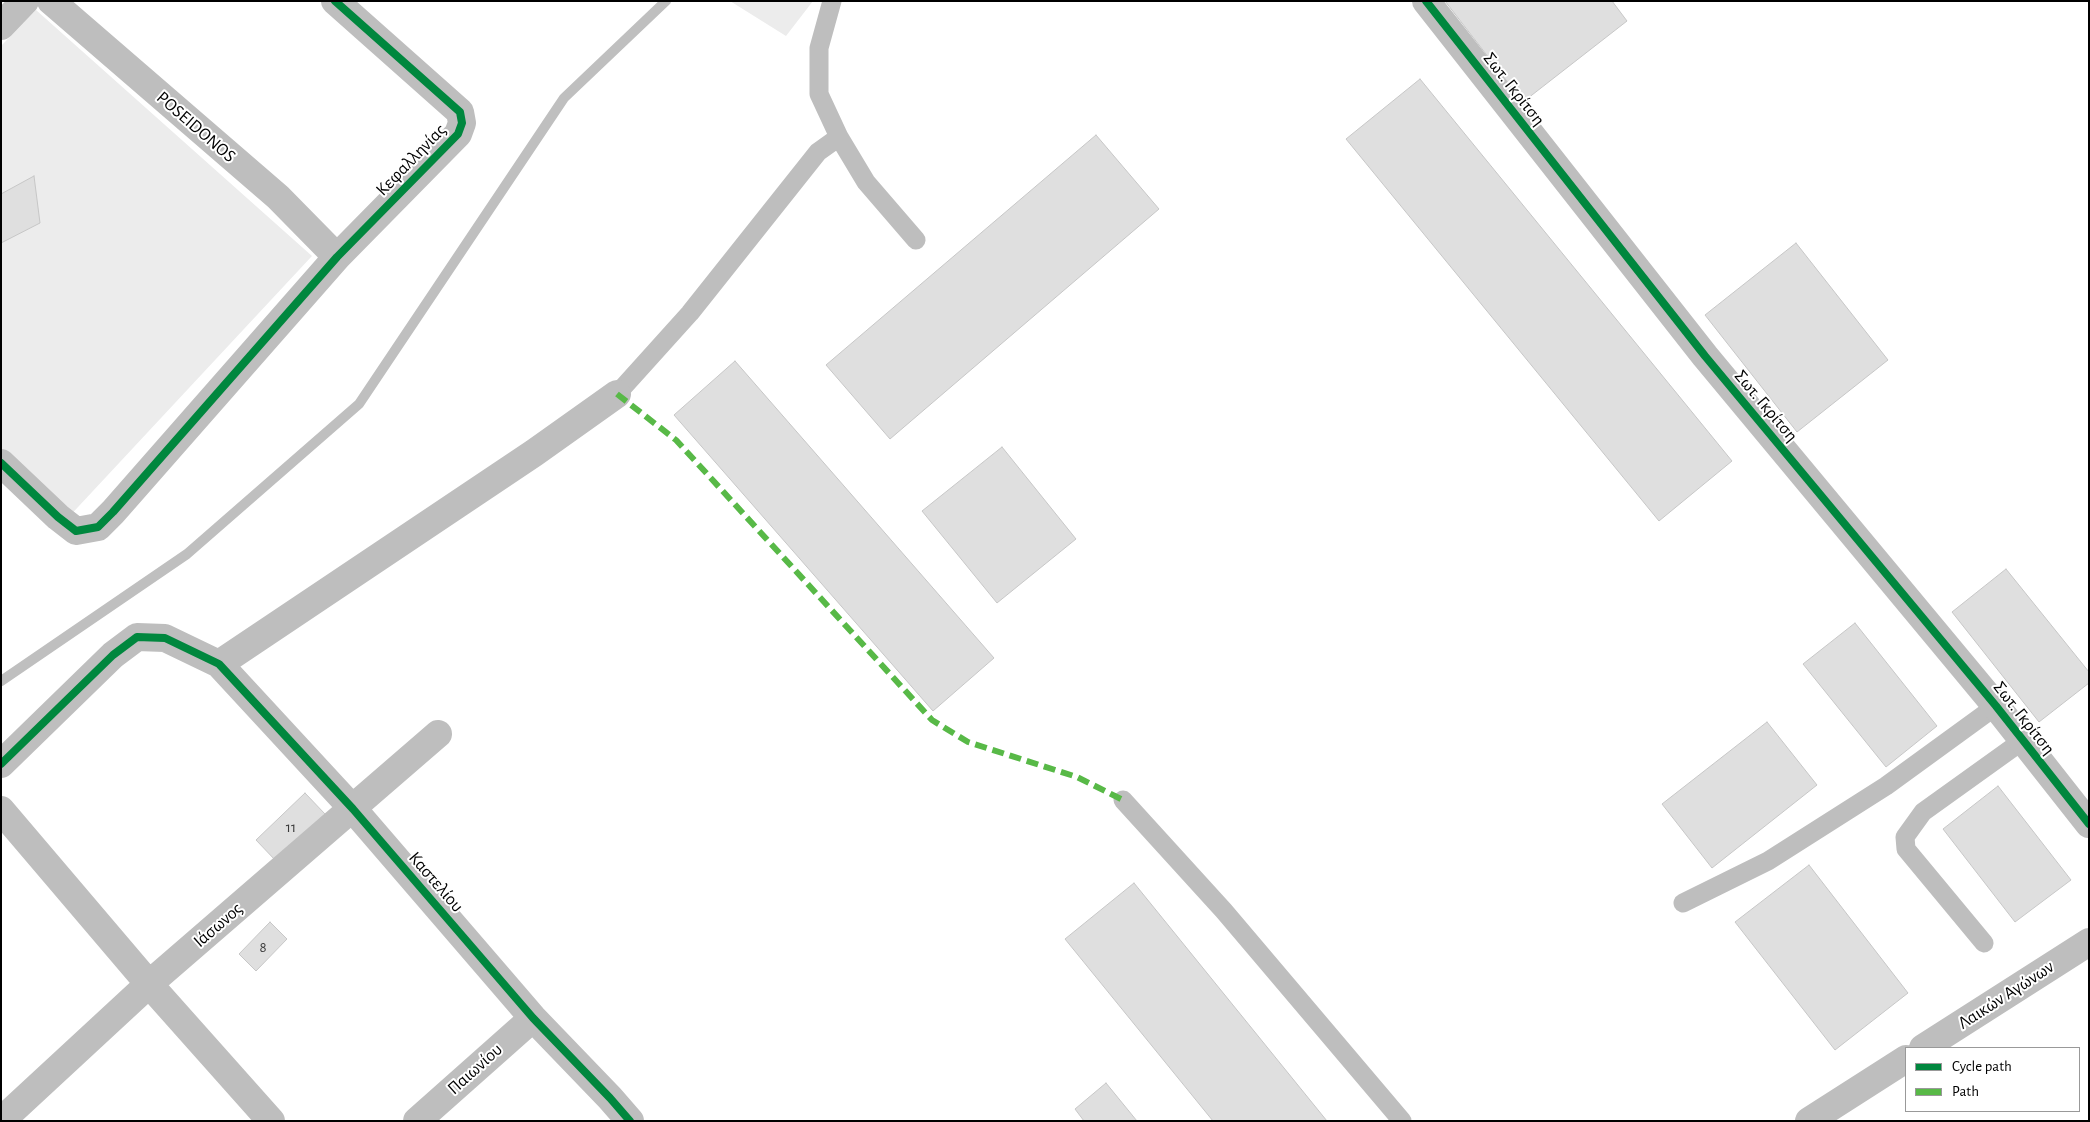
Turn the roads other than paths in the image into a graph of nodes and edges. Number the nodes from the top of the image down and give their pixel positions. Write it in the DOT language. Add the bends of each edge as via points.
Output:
graph roads {
  1 [pos="25,1"];
  2 [pos="51,1"];
  3 [pos="336,1"];
  4 [pos="832,1"];
  5 [pos="1426,1"];
  6 [pos="1,26"];
  7 [pos="840,137"];
  8 [pos="916,240"];
  9 [pos="337,257"];
  10 [pos="618,394"];
  11 [pos="1,463"];
  12 [pos="219,664"];
  13 [pos="1996,706"];
  14 [pos="438,734"];
  15 [pos="2022,741"];
  16 [pos="1,764"];
  17 [pos="1123,800"];
  18 [pos="353,809"];
  19 [pos="1,810"];
  20 [pos="2089,824"];
  21 [pos="1683,903"];
  22 [pos="2089,942"];
  23 [pos="1984,944"];
  24 [pos="149,984"];
  25 [pos="533,1018"];
  26 [pos="1925,1047"];
  27 [pos="1905,1060"];
  28 [pos="1,1121"];
  29 [pos="271,1121"];
  30 [pos="417,1121"];
  31 [pos="630,1121"];
  32 [pos="1402,1121"];
  33 [pos="1809,1121"];
  1 -- 6 [label="street"];
  2 -- 9 [label="street, POSEIDONOS" via="278,197"];
  3 -- 9 [label="street, Κεφαλληνίας" via="460,112 462,123 458,134"];
  4 -- 7 [label="lane" via="819,48 819,94"];
  5 -- 13 [label="street, Σωτ. Γκρίτση" via="1705,356"];
  7 -- 8 [label="lane" via="866,182"];
  7 -- 10 [label="lane" via="818,152 690,313"];
  9 -- 11 [label="street, Κεφαλληνίας" via="98,527 76,531"];
  10 -- 12 [label="street"];
  12 -- 16 [label="street" via="165,638 137,638 113,655"];
  12 -- 18 [label="street, Καστελίου"];
  13 -- 15 [label="street, Σωτ. Γκρίτση"];
  13 -- 21 [label="lane" via="1886,786 1768,861"];
  14 -- 18 [label="street, Ιάσωνος"];
  15 -- 20 [label="street, Σωτ. Γκρίτση"];
  15 -- 23 [label="lane" via="1923,812 1905,837 1906,850"];
  17 -- 32 [label="lane" via="1224,911"];
  18 -- 24 [label="street, Ιάσωνος"];
  18 -- 25 [label="street, Καστελίου"];
  19 -- 24 [label="street"];
  22 -- 26 [label="street, Λαικών Αγώνων"];
  24 -- 28 [label="street, Ιάσωνος"];
  24 -- 29 [label="street"];
  25 -- 30 [label="street, Παιωνίου"];
  25 -- 31 [label="street, Καστελίου"];
  27 -- 33 [label="street"];
}
